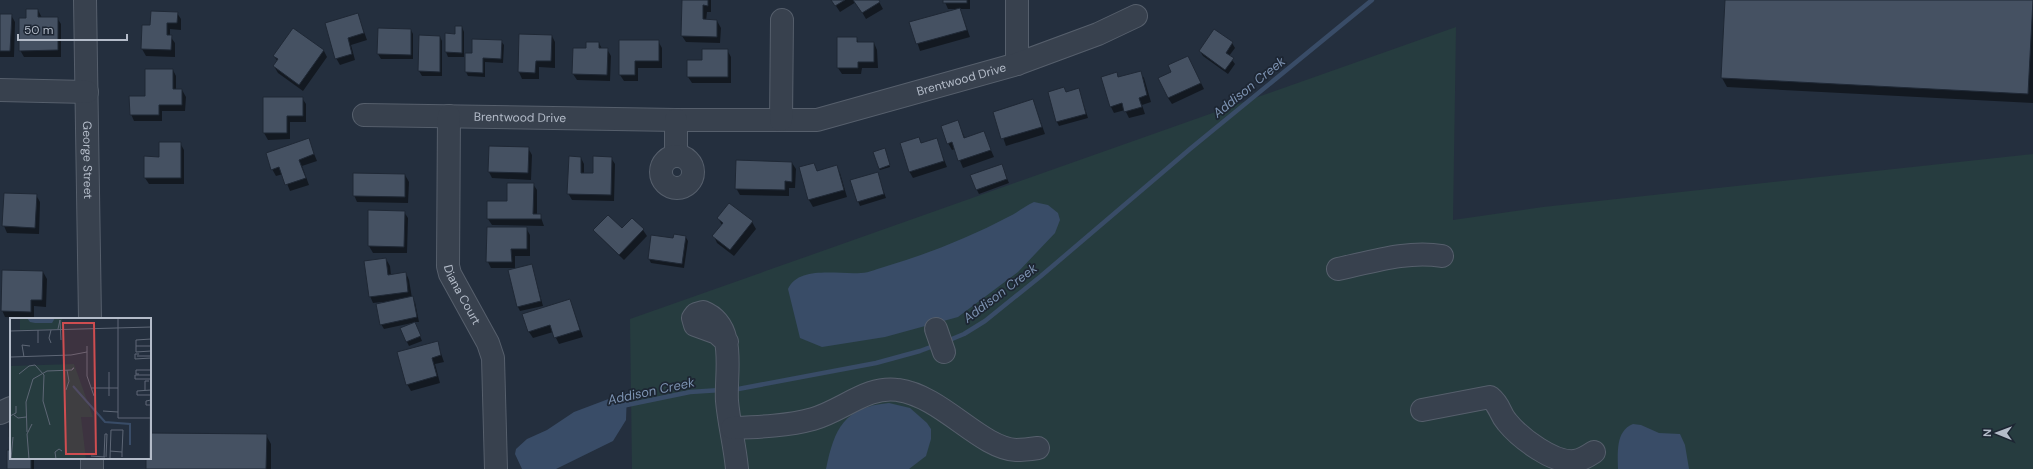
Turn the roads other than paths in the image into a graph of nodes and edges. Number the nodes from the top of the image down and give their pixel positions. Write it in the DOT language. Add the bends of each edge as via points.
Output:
graph roads {
  1 [pos="85,0"];
  2 [pos="1017,0"];
  3 [pos="1136,16"];
  4 [pos="782,20"];
  5 [pos="1017,64"];
  6 [pos="0,90"];
  7 [pos="87,92"];
  8 [pos="364,115"];
  9 [pos="449,116"];
  10 [pos="676,120"];
  11 [pos="781,120"];
  12 [pos="676,156"];
  13 [pos="1442,256"];
  14 [pos="1338,269"];
  15 [pos="90,318"];
  16 [pos="727,342"];
  17 [pos="10,408"];
  18 [pos="1422,410"];
  19 [pos="0,413"];
  20 [pos="732,428"];
  21 [pos="1038,448"];
  22 [pos="1594,452"];
  23 [pos="496,469"];
  24 [pos="737,469"];
  1 -- 7 [label="street, George Street"];
  2 -- 5 [label="street"];
  3 -- 5 [label="street, Brentwood Drive" via="1098,34"];
  4 -- 11 [label="street"];
  5 -- 11 [label="street, Brentwood Drive" via="817,120"];
  6 -- 7 [label="street"];
  7 -- 15 [label="street, George Street"];
  8 -- 9 [label="street, Brentwood Drive"];
  9 -- 10 [label="street, Brentwood Drive"];
  9 -- 23 [label="street, Diana Court" via="448,266 493,358"];
  10 -- 11 [label="street, Brentwood Drive"];
  10 -- 12 [label="street"];
  13 -- 14 [label="street" via="1430,254 1378,260"];
  16 -- 20 [label="street" via="727,390"];
  17 -- 19 [label="street"];
  18 -- 22 [label="street" via="1490,397 1498,403 1506,421 1533,446 1562,460 1574,461"];
  20 -- 21 [label="street" via="804,421 837,410 871,393 890,389 924,398 1004,447 1016,450"];
  20 -- 24 [label="street"];
}
